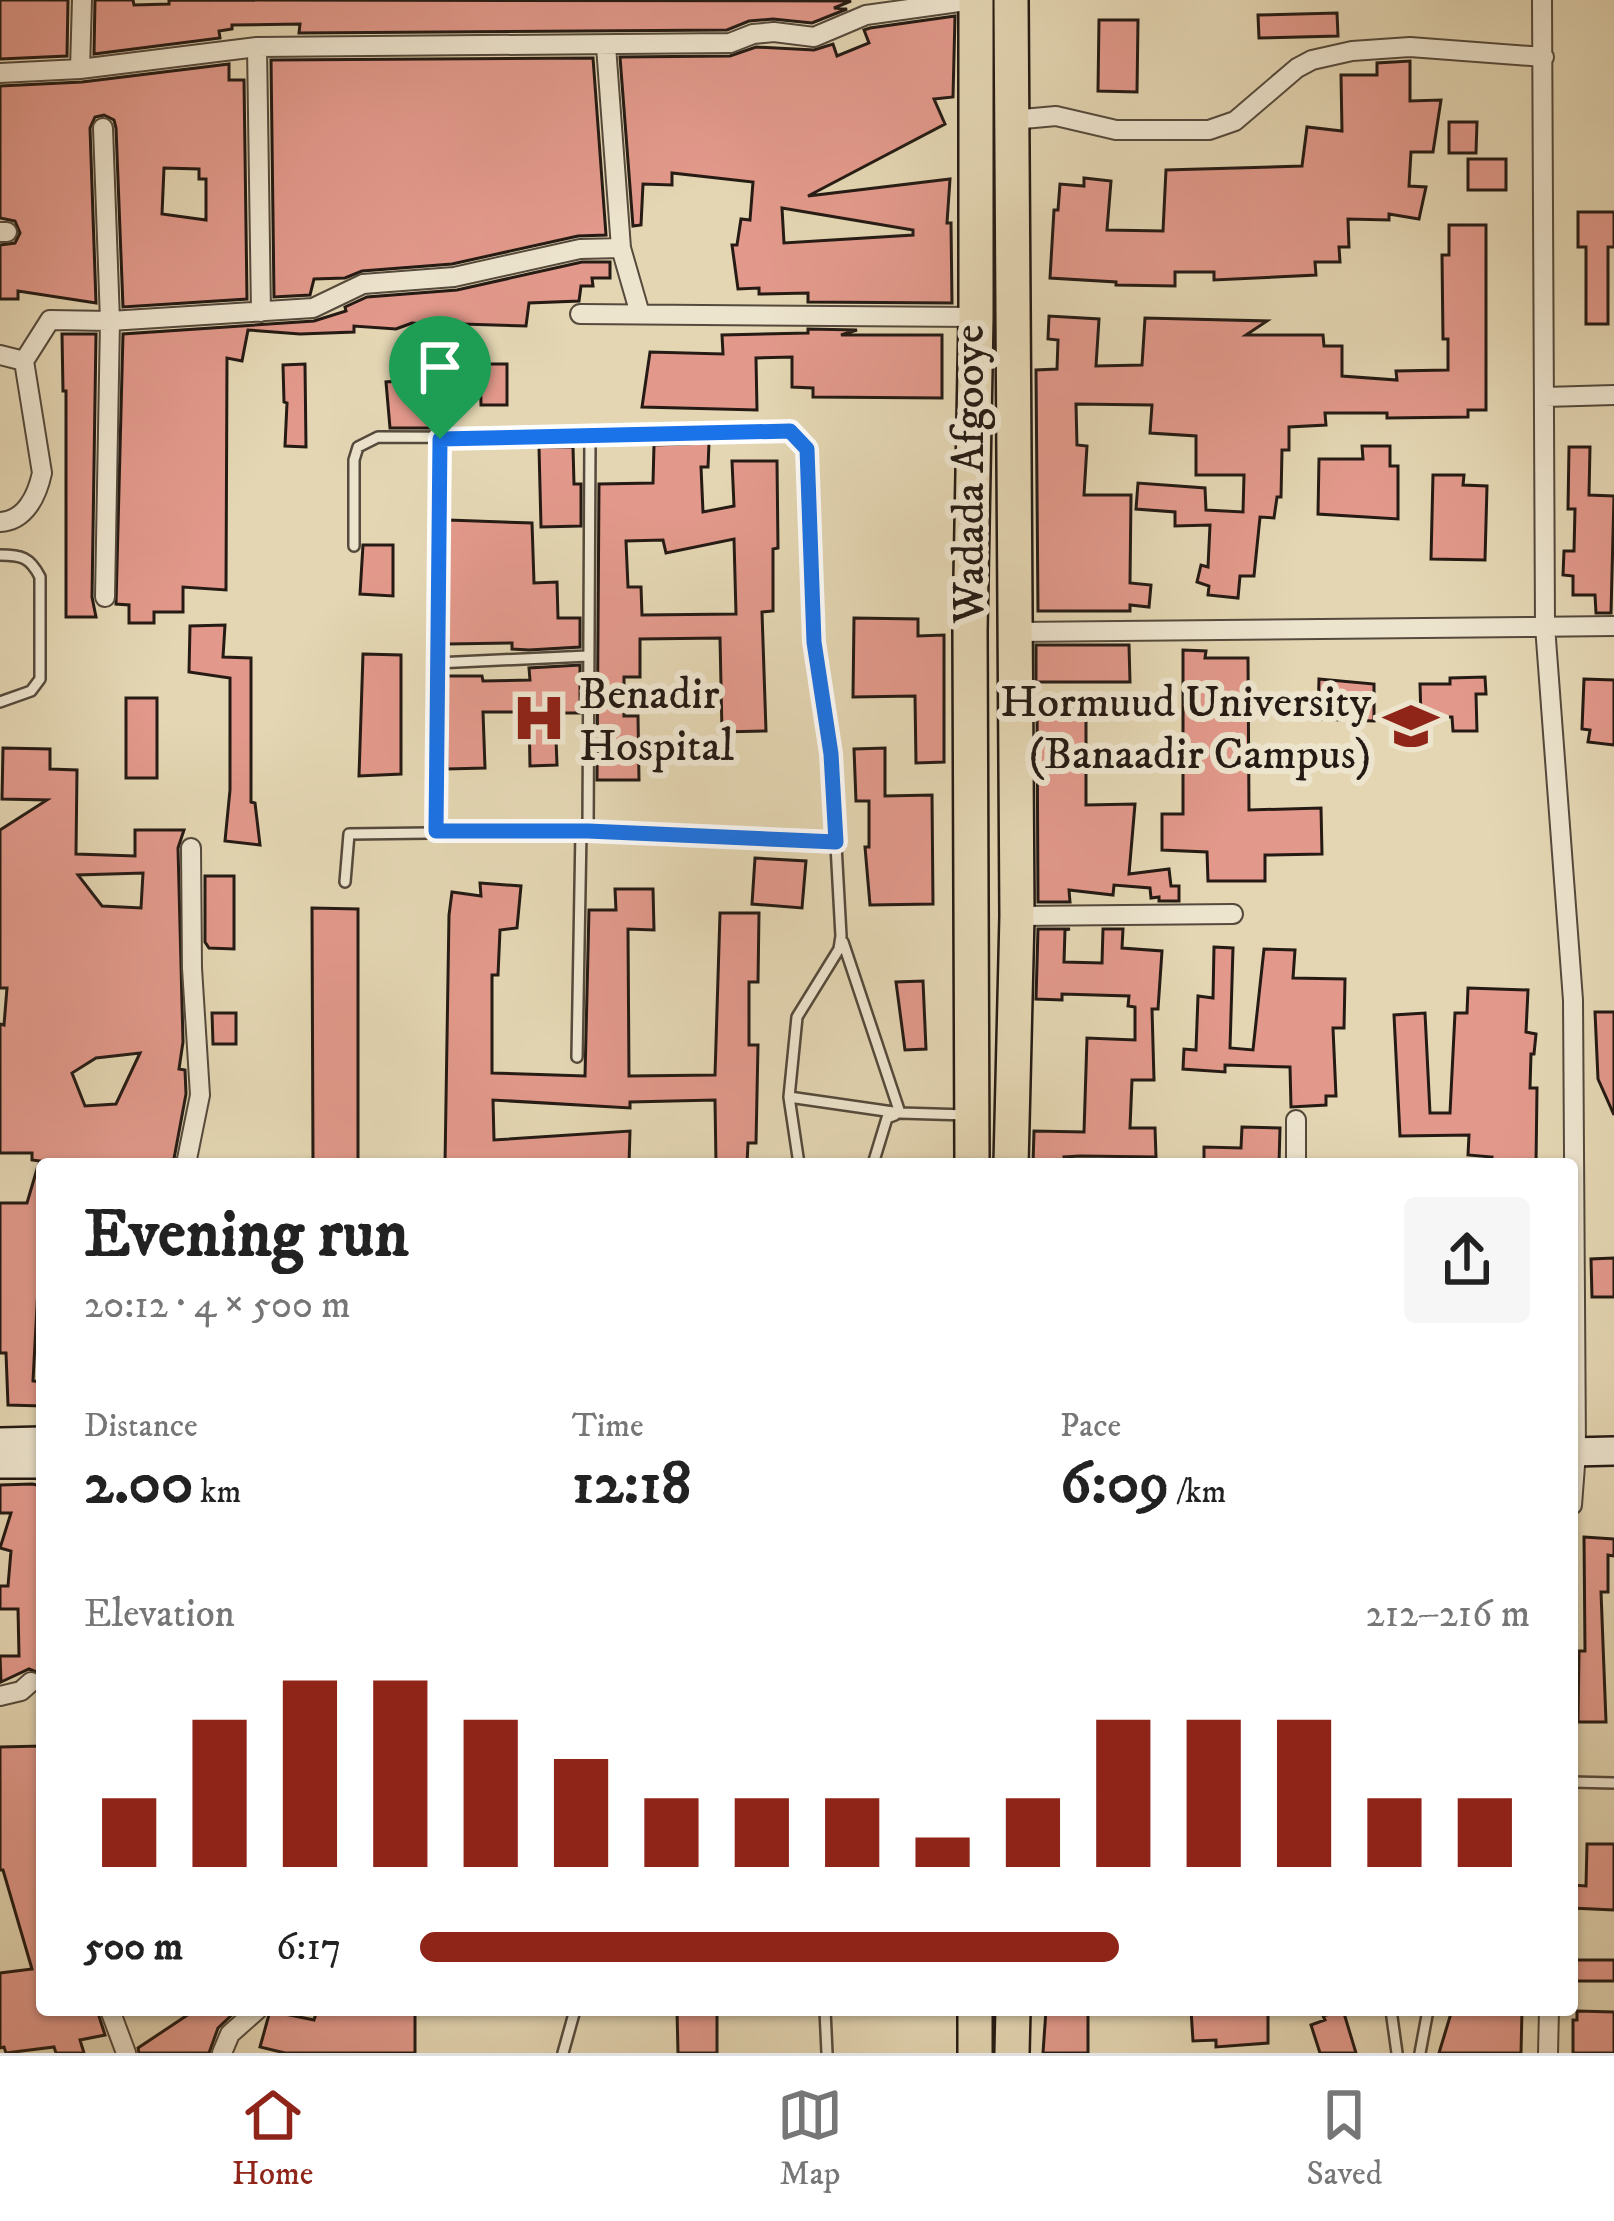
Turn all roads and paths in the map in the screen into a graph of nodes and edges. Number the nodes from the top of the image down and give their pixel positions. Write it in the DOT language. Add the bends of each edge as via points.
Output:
graph roads {
  1 [pos="82,0"];
  2 [pos="974,0"];
  3 [pos="1011,0"];
  4 [pos="1542,0"];
  5 [pos="606,46"];
  6 [pos="257,47"];
  7 [pos="1544,57"];
  8 [pos="80,69"];
  9 [pos="0,73"];
  10 [pos="1012,120"];
  11 [pos="103,128"];
  12 [pos="620,248"];
  13 [pos="261,312"];
  14 [pos="580,314"];
  15 [pos="640,314"];
  16 [pos="976,317"];
  17 [pos="110,321"];
  18 [pos="0,355"];
  19 [pos="24,361"];
  20 [pos="1614,395"];
  21 [pos="1545,397"];
  22 [pos="590,438"];
  23 [pos="440,439"];
  24 [pos="0,522"];
  25 [pos="354,546"];
  26 [pos="0,555"];
  27 [pos="105,598"];
  28 [pos="1545,626"];
  29 [pos="1614,626"];
  30 [pos="1012,632"];
  31 [pos="588,656"];
  32 [pos="436,663"];
  33 [pos="0,702"];
  34 [pos="436,831"];
  35 [pos="585,831"];
  36 [pos="836,842"];
  37 [pos="191,848"];
  38 [pos="345,882"];
  39 [pos="1233,914"];
  40 [pos="1017,916"];
  41 [pos="841,936"];
  42 [pos="577,1057"];
  43 [pos="789,1097"];
  44 [pos="900,1113"];
  45 [pos="972,1116"];
  46 [pos="1297,1120"];
  47 [pos="187,1158"];
  48 [pos="798,1158"];
  49 [pos="876,1158"];
  50 [pos="972,1158"];
  51 [pos="1011,1158"];
  52 [pos="1296,1158"];
  53 [pos="1573,1158"];
  54 [pos="0,1442"];
  55 [pos="36,1442"];
  56 [pos="1614,1451"];
  57 [pos="1578,1452"];
  58 [pos="0,1464"];
  59 [pos="36,1464"];
  60 [pos="31,1682"];
  61 [pos="0,1696"];
  62 [pos="1578,1782"];
  63 [pos="1614,1783"];
  64 [pos="112,2016"];
  65 [pos="250,2016"];
  66 [pos="573,2016"];
  67 [pos="825,2016"];
  68 [pos="975,2016"];
  69 [pos="1013,2016"];
  70 [pos="1391,2016"];
  71 [pos="1427,2016"];
  72 [pos="1549,2016"];
  73 [pos="126,2053"];
  74 [pos="222,2053"];
  75 [pos="562,2053"];
  76 [pos="827,2053"];
  77 [pos="975,2053"];
  78 [pos="1012,2053"];
  79 [pos="1397,2053"];
  80 [pos="1420,2053"];
  81 [pos="1548,2053"];
  1 -- 8 [label="street"];
  2 -- 5 [label="street" via="866,15 814,37 774,32 730,43"];
  2 -- 16 [label="highway, Wadada Afgooye"];
  3 -- 10 [label="highway, Wadada Afgooye"];
  4 -- 7 [label="street"];
  5 -- 6 [label="street"];
  5 -- 12 [label="street"];
  6 -- 8 [label="street"];
  6 -- 13 [label="street"];
  7 -- 10 [label="street" via="1352,51 1297,68 1235,121 1209,130 1115,130 1056,116"];
  7 -- 21 [label="street"];
  8 -- 9 [label="street"];
  10 -- 30 [label="highway, Wadada Afgooye"];
  11 -- 17 [label="street"];
  12 -- 13 [label="street" via="363,284 313,308"];
  12 -- 15 [label="street"];
  13 -- 17 [label="street"];
  14 -- 15 [label="street"];
  15 -- 16 [label="street"];
  16 -- 45 [label="highway, Wadada Afgooye"];
  17 -- 19 [label="street" via="50,320"];
  17 -- 27 [label="street"];
  18 -- 19 [label="street"];
  19 -- 24 [label="street" via="42,473 23,514"];
  20 -- 21 [label="street"];
  21 -- 28 [label="street"];
  22 -- 23 [label="lane"];
  22 -- 31 [label="lane"];
  22 -- 36 [label="lane" via="790,431 807,449 813,618"];
  23 -- 25 [label="lane" via="378,437 358,447"];
  23 -- 32 [label="lane"];
  26 -- 33 [label="lane" via="24,556 40,577 40,679"];
  28 -- 29 [label="street"];
  28 -- 30 [label="street"];
  28 -- 53 [label="street" via="1573,1000"];
  30 -- 40 [label="highway, Wadada Afgooye"];
  31 -- 32 [label="lane"];
  31 -- 35 [label="lane"];
  32 -- 34 [label="lane"];
  34 -- 35 [label="lane"];
  34 -- 38 [label="lane" via="349,834"];
  35 -- 36 [label="lane"];
  35 -- 42 [label="lane"];
  36 -- 41 [label="lane"];
  37 -- 47 [label="street" via="200,1095"];
  39 -- 40 [label="street"];
  40 -- 51 [label="highway, Wadada Afgooye"];
  41 -- 43 [label="lane" via="796,1017"];
  41 -- 44 [label="lane"];
  43 -- 44 [label="lane"];
  43 -- 48 [label="lane"];
  44 -- 45 [label="lane"];
  44 -- 49 [label="lane" via="887,1118"];
  45 -- 50 [label="highway, Wadada Afgooye"];
  46 -- 52 [label="street"];
  54 -- 55 [label="street"];
  56 -- 57 [label="street"];
  58 -- 59 [label="street"];
  60 -- 61 [label="street"];
  62 -- 63 [label="lane"];
  64 -- 73 [label="street"];
  65 -- 74 [label="street"];
  66 -- 75 [label="lane"];
  67 -- 76 [label="lane"];
  68 -- 77 [label="highway"];
  69 -- 78 [label="highway"];
  70 -- 79 [label="lane"];
  71 -- 80 [label="lane"];
  72 -- 81 [label="street"];
}
